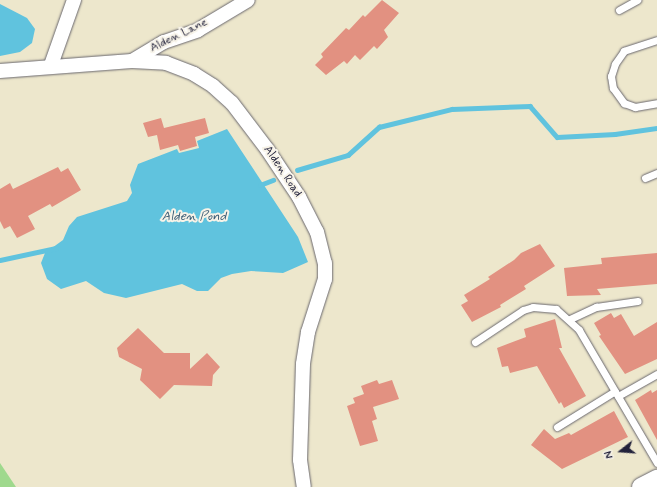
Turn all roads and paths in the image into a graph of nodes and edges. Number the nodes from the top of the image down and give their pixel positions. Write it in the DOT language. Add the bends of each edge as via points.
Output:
graph roads {
  1 [pos="74,0"];
  2 [pos="248,0"];
  3 [pos="637,0"];
  4 [pos="619,10"];
  5 [pos="657,40"];
  6 [pos="132,61"];
  7 [pos="50,65"];
  8 [pos="0,71"];
  9 [pos="657,103"];
  10 [pos="657,173"];
  11 [pos="645,178"];
  12 [pos="638,301"];
  13 [pos="570,319"];
  14 [pos="475,342"];
  15 [pos="657,374"];
  16 [pos="617,394"];
  17 [pos="557,427"];
  18 [pos="657,463"];
  19 [pos="657,479"];
  20 [pos="304,487"];
  21 [pos="641,487"];
  1 -- 7 [label="street"];
  2 -- 6 [label="street, Alden Lane" via="198,30 164,42"];
  3 -- 4 [label="lane"];
  5 -- 9 [label="lane" via="624,51 614,64 611,76 613,88 624,103 635,107"];
  6 -- 7 [label="street, Alden Road"];
  6 -- 20 [label="street, Alden Road" via="166,63 194,74 222,95 268,149 300,197 318,232 324,258 325,279 308,332 303,364 300,460"];
  7 -- 8 [label="street, Alden Road"];
  10 -- 11 [label="lane"];
  12 -- 13 [label="lane" via="596,307"];
  13 -- 14 [label="lane" via="556,309 523,310"];
  13 -- 16 [label="lane"];
  15 -- 16 [label="lane"];
  16 -- 17 [label="lane"];
  16 -- 18 [label="lane"];
  19 -- 21 [label="street"];
}
